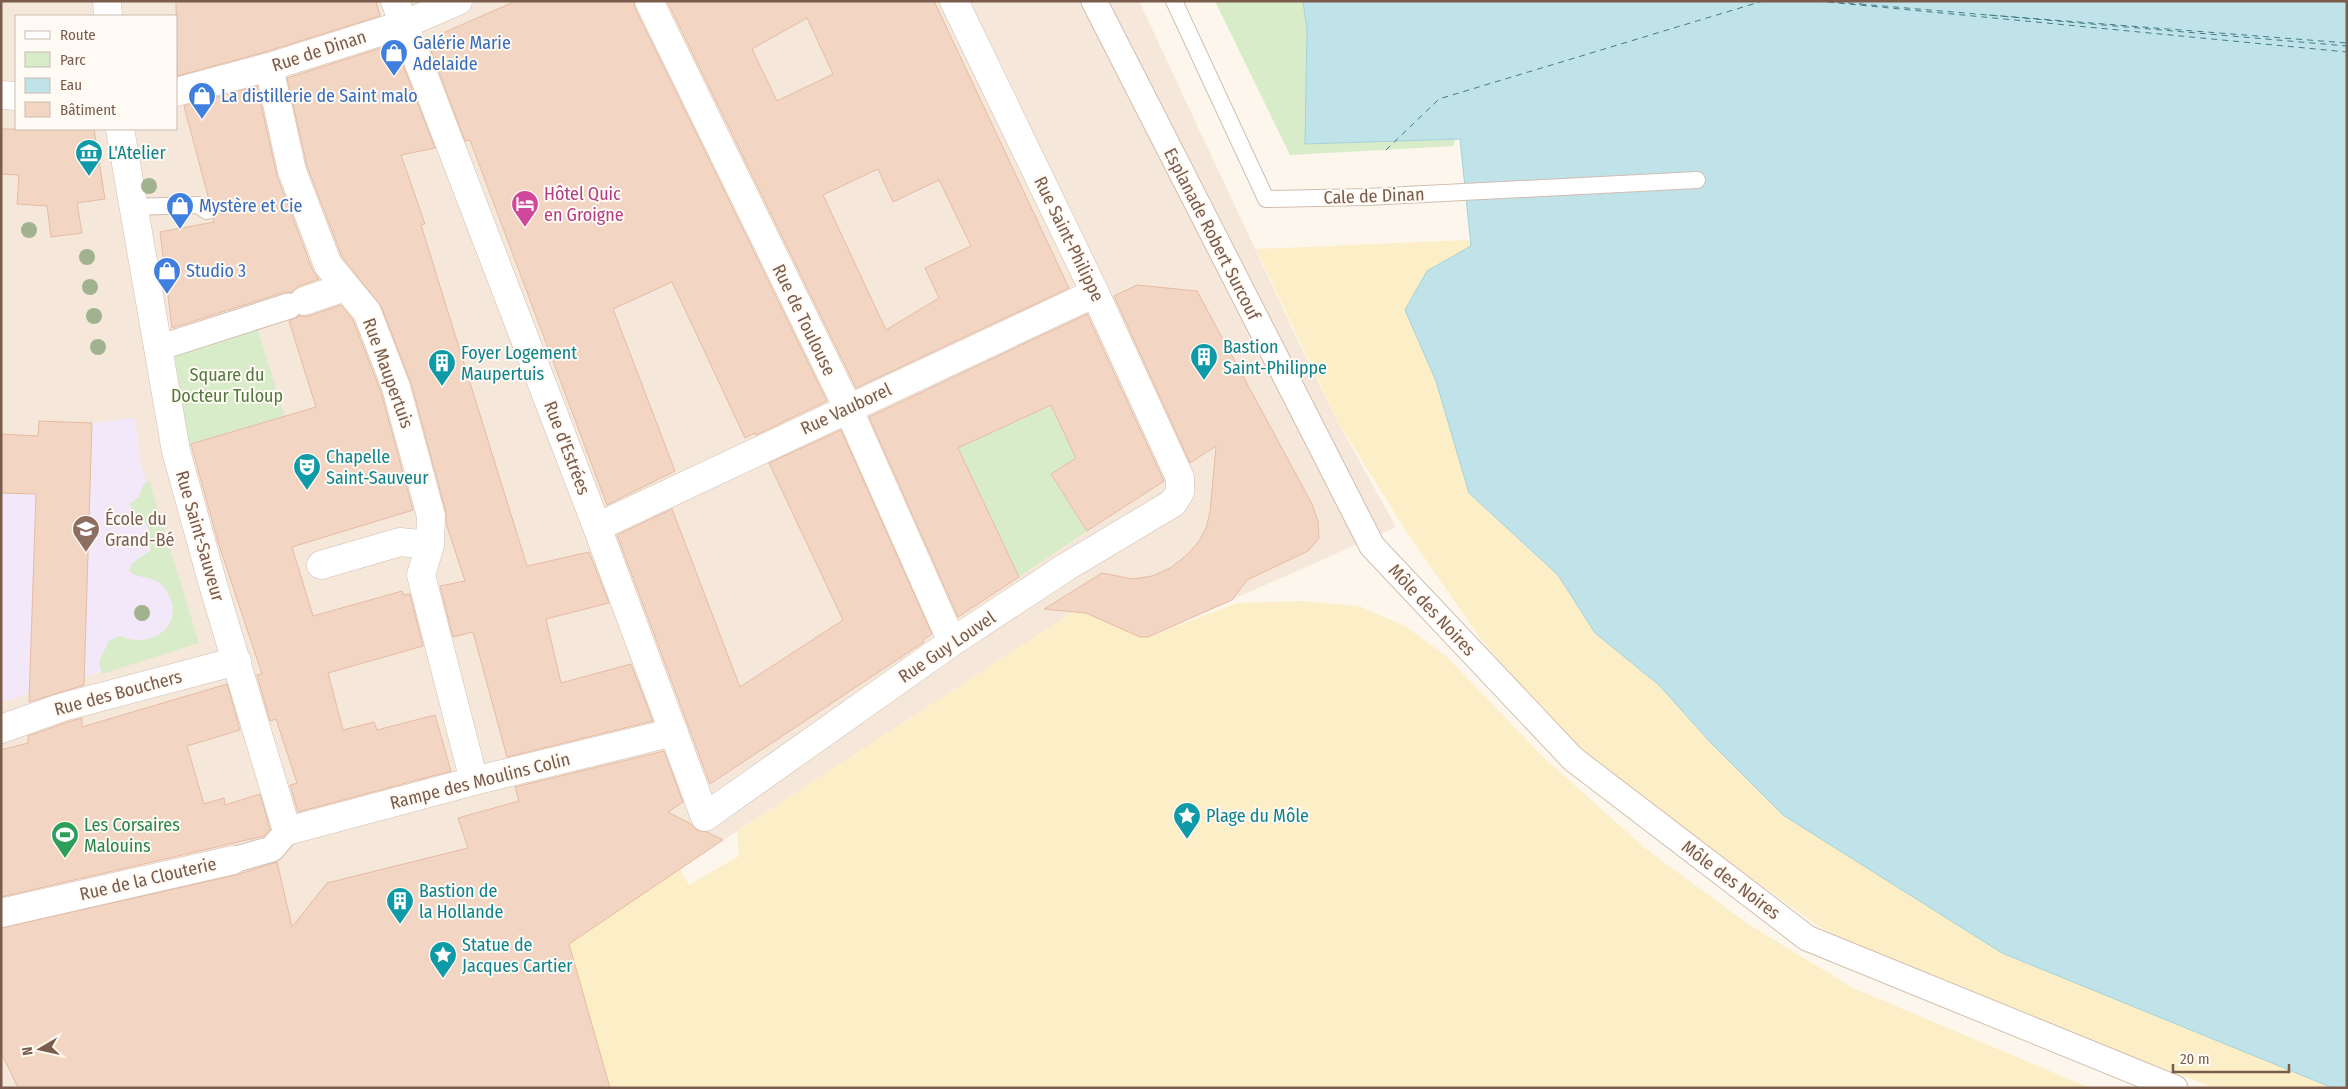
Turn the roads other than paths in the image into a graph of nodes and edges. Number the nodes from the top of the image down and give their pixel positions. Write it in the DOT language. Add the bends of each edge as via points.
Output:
graph roads {
  1 [pos="107,1"];
  2 [pos="458,1"];
  3 [pos="649,1"];
  4 [pos="954,1"];
  5 [pos="1094,1"];
  6 [pos="1174,3"];
  7 [pos="400,12"];
  8 [pos="108,15"];
  9 [pos="269,67"];
  10 [pos="178,91"];
  11 [pos="1,95"];
  12 [pos="15,96"];
  13 [pos="120,130"];
  14 [pos="1697,180"];
  15 [pos="133,207"];
  16 [pos="207,211"];
  17 [pos="345,287"];
  18 [pos="1095,293"];
  19 [pos="296,303"];
  20 [pos="158,348"];
  21 [pos="848,408"];
  22 [pos="1180,478"];
  23 [pos="597,527"];
  24 [pos="430,545"];
  25 [pos="1372,546"];
  26 [pos="321,565"];
  27 [pos="952,642"];
  28 [pos="236,661"];
  29 [pos="1,728"];
  30 [pos="674,732"];
  31 [pos="474,781"];
  32 [pos="705,817"];
  33 [pos="287,831"];
  34 [pos="234,860"];
  35 [pos="1,912"];
  36 [pos="2175,1088"];
  1 -- 8 [label="street"];
  2 -- 7 [label="street, Rue de Dinan"];
  3 -- 21 [label="street, Rue de Toulouse"];
  4 -- 18 [label="street, Rue Saint-Philippe"];
  5 -- 25 [label="street, Esplanade Robert Surcouf"];
  6 -- 14 [label="lane, Cale de Dinan" via="1266,199"];
  7 -- 9 [label="street, Rue de Dinan"];
  7 -- 23 [label="street, Rue d'Estrées"];
  9 -- 10 [label="street, Rue de Dinan"];
  9 -- 17 [label="street, Rue Maupertuis" via="292,171 328,265"];
  11 -- 12 [label="street"];
  13 -- 15 [label="street, Rue Saint-Sauveur"];
  15 -- 16 [label="lane" via="198,204"];
  15 -- 20 [label="street, Rue Saint-Sauveur"];
  17 -- 19 [label="street"];
  17 -- 24 [label="street, Rue Maupertuis" via="367,312 396,387 431,516"];
  18 -- 21 [label="street, Rue Vauborel"];
  18 -- 22 [label="street, Rue Saint-Philippe"];
  19 -- 20 [label="street"];
  20 -- 28 [label="street, Rue Saint-Sauveur" via="176,451"];
  21 -- 23 [label="street, Rue Vauborel"];
  21 -- 27 [label="street, Rue de Toulouse"];
  22 -- 27 [label="street, Rue Guy Louvel" via="1180,492 1173,503 1066,567"];
  23 -- 30 [label="street, Rue d'Estrées"];
  24 -- 26 [label="street" via="400,542"];
  24 -- 31 [label="street, Rue Maupertuis" via="421,574"];
  25 -- 36 [label="street, Môle des Noires" via="1572,759 1807,938"];
  27 -- 32 [label="street, Rue Guy Louvel"];
  28 -- 29 [label="street, Rue des Bouchers"];
  28 -- 33 [label="street, Rue Saint-Sauveur"];
  30 -- 31 [label="street, Rampe des Moulins Colin"];
  30 -- 32 [label="street, Rue d'Estrées"];
  31 -- 33 [label="street, Rampe des Moulins Colin"];
  33 -- 34 [label="street, Rue de la Clouterie" via="272,849"];
  34 -- 35 [label="street, Rue de la Clouterie"];
}
